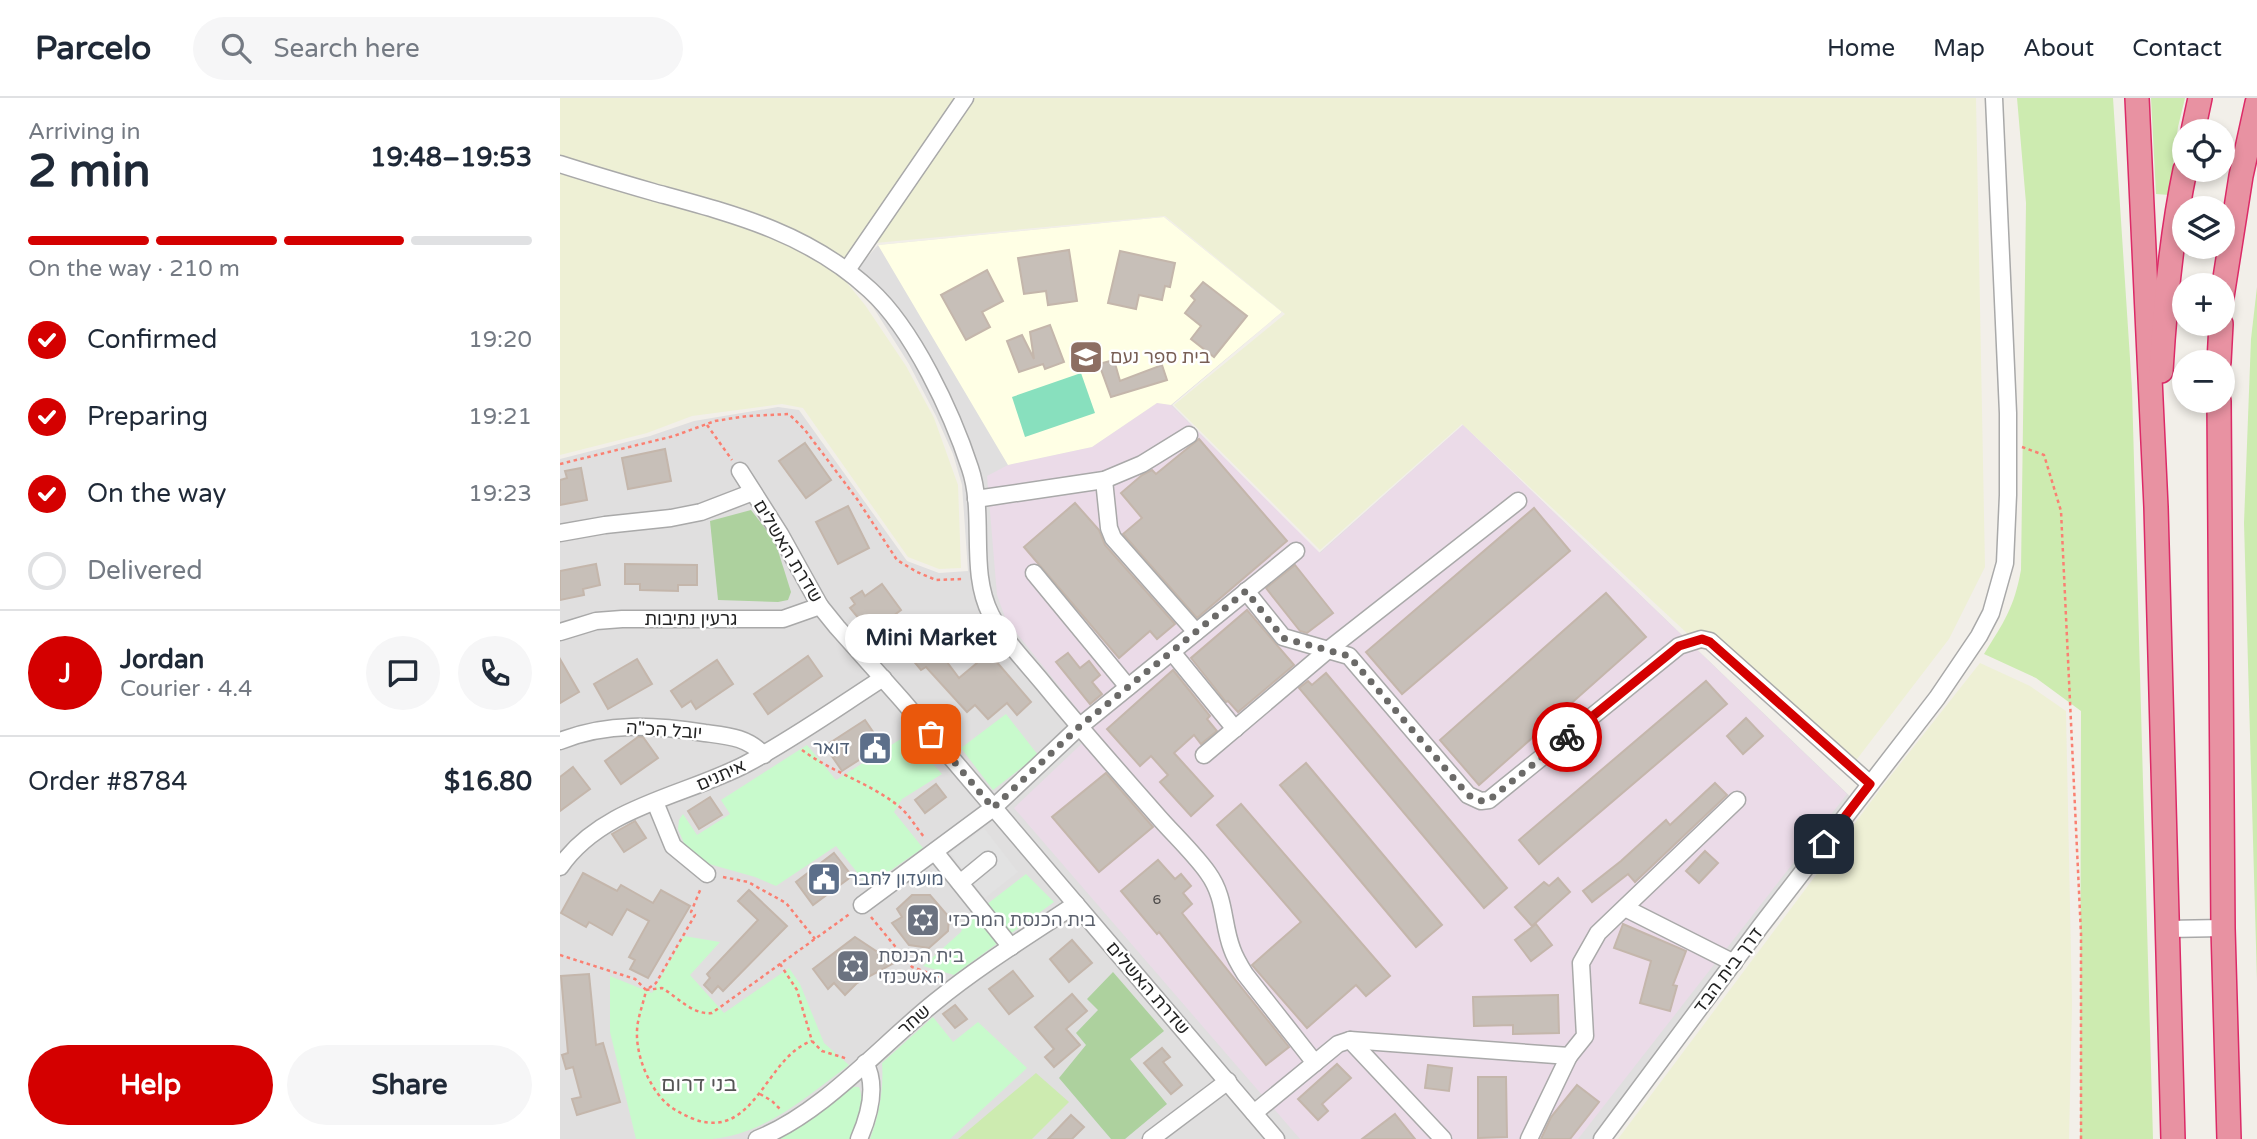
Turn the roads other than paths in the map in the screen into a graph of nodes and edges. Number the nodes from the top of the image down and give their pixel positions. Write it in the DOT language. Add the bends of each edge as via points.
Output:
graph roads {
  1 [pos="965,98"];
  2 [pos="1994,98"];
  3 [pos="2137,98"];
  4 [pos="2200,98"];
  5 [pos="2257,103"];
  6 [pos="2196,119"];
  7 [pos="560,164"];
  8 [pos="2183,182"];
  9 [pos="847,270"];
  10 [pos="2226,273"];
  11 [pos="2218,413"];
  12 [pos="1189,435"];
  13 [pos="740,471"];
  14 [pos="1104,480"];
  15 [pos="753,492"];
  16 [pos="976,499"];
  17 [pos="1518,501"];
  18 [pos="2156,508"];
  19 [pos="560,533"];
  20 [pos="1296,551"];
  21 [pos="1034,573"];
  22 [pos="1246,591"];
  23 [pos="820,606"];
  24 [pos="560,632"];
  25 [pos="1196,632"];
  26 [pos="1328,650"];
  27 [pos="1172,652"];
  28 [pos="883,678"];
  29 [pos="1128,687"];
  30 [pos="1079,727"];
  31 [pos="1235,729"];
  32 [pos="560,741"];
  33 [pos="764,755"];
  34 [pos="1204,755"];
  35 [pos="1870,784"];
  36 [pos="1737,800"];
  37 [pos="655,802"];
  38 [pos="993,808"];
  39 [pos="935,852"];
  40 [pos="562,859"];
  41 [pos="988,860"];
  42 [pos="707,874"];
  43 [pos="960,883"];
  44 [pos="1076,904"];
  45 [pos="862,905"];
  46 [pos="1625,908"];
  47 [pos="2223,928"];
  48 [pos="2167,929"];
  49 [pos="1011,947"];
  50 [pos="1734,963"];
  51 [pos="1350,1040"];
  52 [pos="1569,1056"];
  53 [pos="865,1063"];
  54 [pos="1315,1063"];
  55 [pos="1227,1081"];
  56 [pos="1254,1113"];
  57 [pos="757,1139"];
  58 [pos="859,1139"];
  59 [pos="1151,1139"];
  60 [pos="1276,1139"];
  61 [pos="1443,1139"];
  62 [pos="1529,1139"];
  63 [pos="1602,1139"];
  64 [pos="2174,1139"];
  65 [pos="2229,1139"];
  1 -- 9 [label="street"];
  2 -- 35 [label="street, דרך בית הבד" via="2008,442 2005,563 1991,613 1960,666"];
  3 -- 18 [label="highway"];
  4 -- 6 [label="highway"];
  5 -- 10 [label="highway"];
  7 -- 9 [label="street" via="771,227"];
  8 -- 18 [label="highway" via="2165,300"];
  9 -- 16 [label="street" via="873,292 918,354 958,433"];
  11 -- 47 [label="highway"];
  12 -- 14 [label="street" via="1142,464"];
  13 -- 15 [label="street, שדרת האשלים"];
  14 -- 16 [label="street"];
  14 -- 25 [label="street" via="1113,538"];
  15 -- 19 [label="street" via="701,512"];
  15 -- 23 [label="street, שדרת האשלים"];
  16 -- 30 [label="street" via="985,601 999,628"];
  17 -- 26 [label="street"];
  18 -- 48 [label="highway"];
  20 -- 22 [label="street"];
  21 -- 29 [label="street"];
  22 -- 25 [label="street"];
  22 -- 26 [label="street" via="1283,638"];
  23 -- 24 [label="street, גרעין נתיבות" via="783,620 622,619"];
  23 -- 28 [label="street, שדרת האשלים"];
  25 -- 27 [label="street"];
  26 -- 31 [label="street"];
  26 -- 35 [label="street" via="1349,656 1468,795 1480,801 1489,800 1679,646 1702,639"];
  27 -- 29 [label="street"];
  27 -- 31 [label="street"];
  28 -- 33 [label="street, איתנים"];
  28 -- 38 [label="street, שדרת האשלים"];
  29 -- 30 [label="street"];
  30 -- 38 [label="street"];
  30 -- 54 [label="street" via="1209,874 1224,905 1236,959"];
  31 -- 34 [label="street"];
  32 -- 33 [label="street, יובל הכ\"ה" via="608,728 648,726 738,738"];
  33 -- 37 [label="street, איתנים"];
  35 -- 50 [label="street, דרך בית הבד"];
  36 -- 46 [label="street"];
  37 -- 40 [label="street, איתנים" via="609,822"];
  37 -- 42 [label="street" via="673,846"];
  38 -- 39 [label="street"];
  38 -- 44 [label="street, שדרת האשלים"];
  39 -- 43 [label="street"];
  39 -- 45 [label="street"];
  41 -- 43 [label="street"];
  43 -- 49 [label="street"];
  44 -- 49 [label="street, שחר"];
  44 -- 55 [label="street, שדרת האשלים"];
  46 -- 50 [label="street"];
  46 -- 52 [label="street" via="1598,933 1581,963 1585,1036"];
  47 -- 48 [label="street"];
  47 -- 65 [label="highway"];
  48 -- 64 [label="highway"];
  49 -- 53 [label="street, שחר" via="960,983"];
  50 -- 63 [label="street, דרך בית הבד"];
  51 -- 52 [label="street"];
  51 -- 54 [label="street"];
  51 -- 61 [label="street"];
  52 -- 62 [label="street"];
  53 -- 57 [label="street, שחר" via="790,1121"];
  53 -- 58 [label="street" via="872,1075 872,1089"];
  54 -- 56 [label="street"];
  55 -- 56 [label="street, שדרת האשלים"];
  55 -- 59 [label="street"];
  56 -- 60 [label="street, שדרת האשלים"];
}
